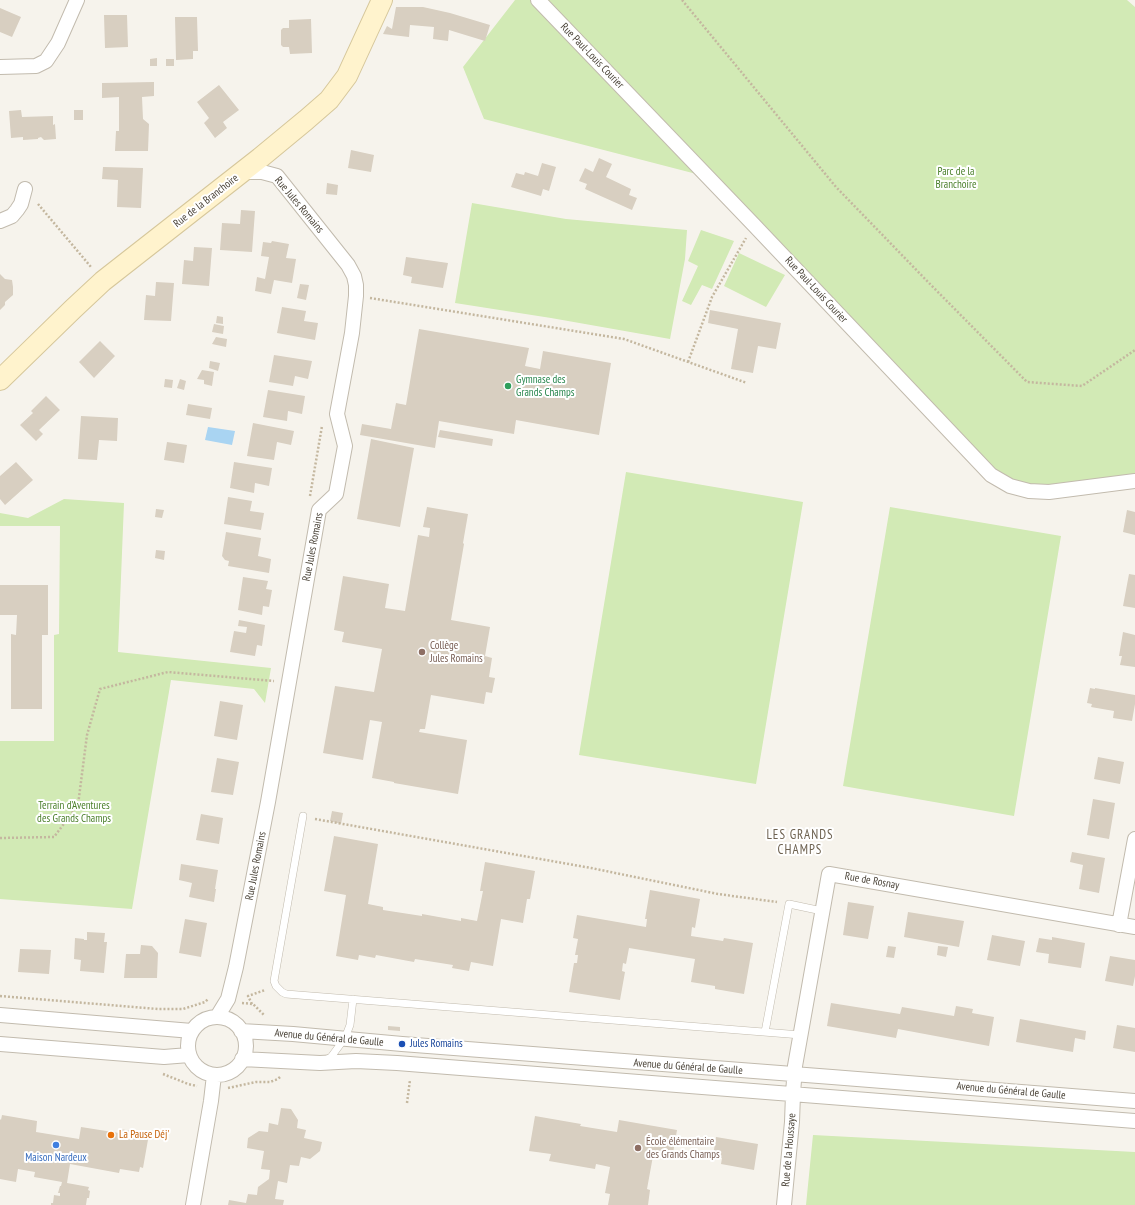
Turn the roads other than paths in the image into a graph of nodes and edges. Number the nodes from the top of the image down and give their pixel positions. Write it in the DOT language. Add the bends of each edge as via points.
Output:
graph roads {
  1 [pos="77,0"];
  2 [pos="382,0"];
  3 [pos="538,0"];
  4 [pos="0,67"];
  5 [pos="242,172"];
  6 [pos="25,189"];
  7 [pos="0,221"];
  8 [pos="0,380"];
  9 [pos="1135,481"];
  10 [pos="303,816"];
  11 [pos="1135,839"];
  12 [pos="822,911"];
  13 [pos="1119,925"];
  14 [pos="1135,928"];
  15 [pos="352,998"];
  16 [pos="0,1015"];
  17 [pos="217,1017"];
  18 [pos="192,1031"];
  19 [pos="241,1031"];
  20 [pos="765,1032"];
  21 [pos="801,1035"];
  22 [pos="345,1038"];
  23 [pos="0,1044"];
  24 [pos="189,1055"];
  25 [pos="242,1058"];
  26 [pos="320,1063"];
  27 [pos="794,1074"];
  28 [pos="214,1075"];
  29 [pos="792,1094"];
  30 [pos="1135,1101"];
  31 [pos="1135,1121"];
  32 [pos="193,1205"];
  33 [pos="784,1205"];
  1 -- 4 [label="street" via="58,43 46,61 36,66"];
  2 -- 5 [label="main road, Rue de la Branchoire" via="347,76 329,100"];
  3 -- 9 [label="street, Rue Paul-Louis Courier" via="990,475 1010,486 1029,491 1049,492"];
  5 -- 8 [label="main road, Rue de la Branchoire" via="103,281"];
  5 -- 17 [label="street, Rue Jules Romains" via="262,172 277,176 348,265 354,276 356,296 337,414 344,446 336,494 319,510 236,967 228,999"];
  6 -- 7 [label="street" via="17,210 12,216"];
  10 -- 15 [label="lane" via="274,981 282,992 290,995"];
  11 -- 13 [label="street"];
  12 -- 13 [label="street, Rue de Rosnay" via="829,874"];
  12 -- 20 [label="lane" via="789,904"];
  12 -- 21 [label="street, Rue de Rosnay"];
  13 -- 14 [label="street, Rue de Rosnay"];
  15 -- 20 [label="lane"];
  15 -- 22 [label="lane" via="350,1025"];
  16 -- 18 [label="street"];
  17 -- 18 [label="street" via="203,1021"];
  17 -- 19 [label="street" via="231,1021"];
  18 -- 24 [label="street" via="189,1038"];
  19 -- 22 [label="street, Avenue du Général de Gaulle"];
  19 -- 25 [label="street" via="245,1044"];
  20 -- 21 [label="lane"];
  21 -- 27 [label="street, Rue de Rosnay"];
  22 -- 26 [label="lane" via="332,1057"];
  22 -- 27 [label="street, Avenue du Général de Gaulle" via="418,1046"];
  23 -- 24 [label="street" via="164,1057"];
  24 -- 28 [label="street" via="196,1066"];
  25 -- 26 [label="street, Avenue du Général de Gaulle"];
  25 -- 28 [label="street" via="231,1071"];
  26 -- 29 [label="street, Avenue du Général de Gaulle" via="397,1062"];
  27 -- 29 [label="street, Rue de Rosnay"];
  27 -- 30 [label="street, Avenue du Général de Gaulle"];
  28 -- 32 [label="street"];
  29 -- 31 [label="street, Avenue du Général de Gaulle"];
  29 -- 33 [label="street, Rue de la Houssaye" via="792,1122"];
}
